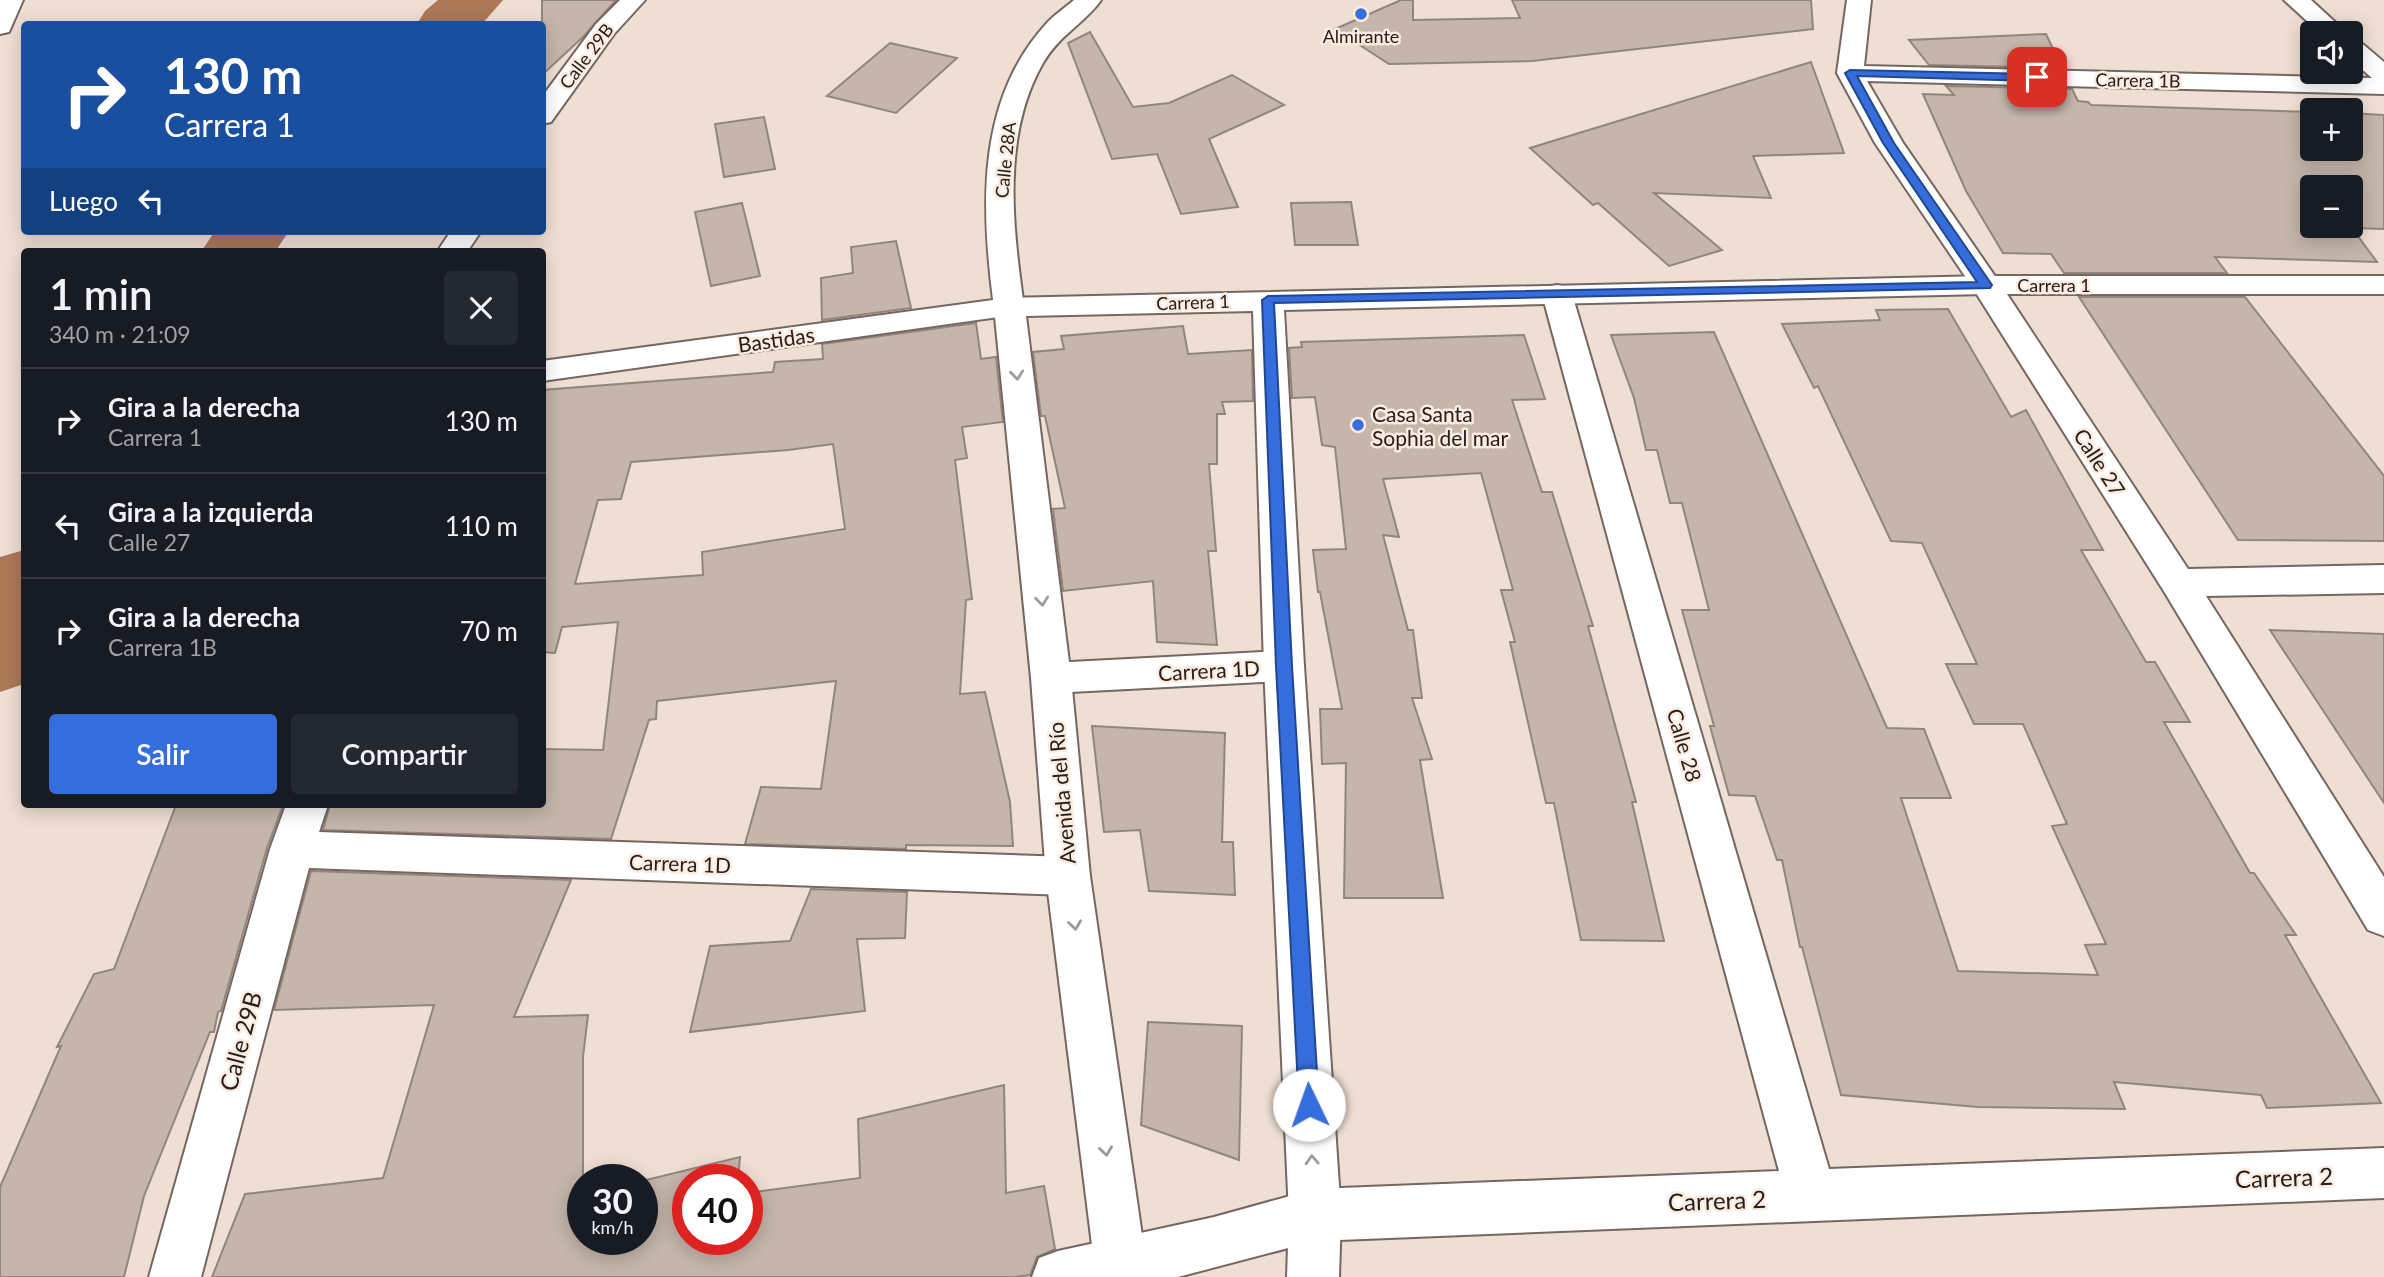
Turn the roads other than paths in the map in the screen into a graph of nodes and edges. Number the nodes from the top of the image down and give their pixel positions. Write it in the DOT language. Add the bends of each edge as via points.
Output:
graph roads {
  1 [pos="11,0"];
  2 [pos="633,0"];
  3 [pos="1089,0"];
  4 [pos="1859,0"];
  5 [pos="2296,0"];
  6 [pos="2321,21"];
  7 [pos="0,27"];
  8 [pos="2363,57"];
  9 [pos="1850,73"];
  10 [pos="2384,75"];
  11 [pos="2384,86"];
  12 [pos="546,110"];
  13 [pos="1986,285"];
  14 [pos="2384,285"];
  15 [pos="1557,294"];
  16 [pos="1268,300"];
  17 [pos="1009,307"];
  18 [pos="546,370"];
  19 [pos="2384,579"];
  20 [pos="2178,583"];
  21 [pos="1284,666"];
  22 [pos="1051,678"];
  23 [pos="306,808"];
  24 [pos="292,849"];
  25 [pos="1068,876"];
  26 [pos="2384,916"];
  27 [pos="2384,1172"];
  28 [pos="1812,1197"];
  29 [pos="1315,1215"];
  30 [pos="1121,1270"];
  31 [pos="176,1277"];
  32 [pos="1058,1277"];
  33 [pos="1313,1277"];
  1 -- 7 [label="street"];
  2 -- 12 [label="street, Calle 29B" via="604,29"];
  3 -- 17 [label="street, Calle 28A" via="1065,17 1037,49 1019,83 1005,132 1000,232"];
  4 -- 9 [label="street"];
  5 -- 6 [label="street"];
  8 -- 10 [label="street"];
  9 -- 11 [label="street, Carrera 1B"];
  9 -- 13 [label="street, Calle 27" via="1889,143"];
  13 -- 14 [label="street, Carrera 1"];
  13 -- 15 [label="street, Carrera 1"];
  13 -- 20 [label="street, Calle 27"];
  15 -- 16 [label="street, Carrera 1"];
  15 -- 28 [label="street, Calle 28"];
  16 -- 17 [label="street, Carrera 1"];
  16 -- 21 [label="street"];
  17 -- 18 [label="street, Bastidas"];
  17 -- 22 [label="street, Avenida del Río, one-way"];
  19 -- 20 [label="street"];
  20 -- 26 [label="street, Calle 27"];
  21 -- 22 [label="street, Carrera 1D"];
  29 -- 21 [label="street, one-way"];
  22 -- 25 [label="street, Avenida del Río"];
  23 -- 24 [label="street, Calle 29B"];
  24 -- 25 [label="street, Carrera 1D"];
  24 -- 31 [label="street, Calle 29B"];
  25 -- 30 [label="street, Avenida del Río, one-way"];
  27 -- 28 [label="street, Carrera 2"];
  28 -- 29 [label="street, Carrera 2"];
  29 -- 30 [label="street, Carrera 2"];
  29 -- 33 [label="street"];
  30 -- 32 [label="street, Carrera 2"];
}
